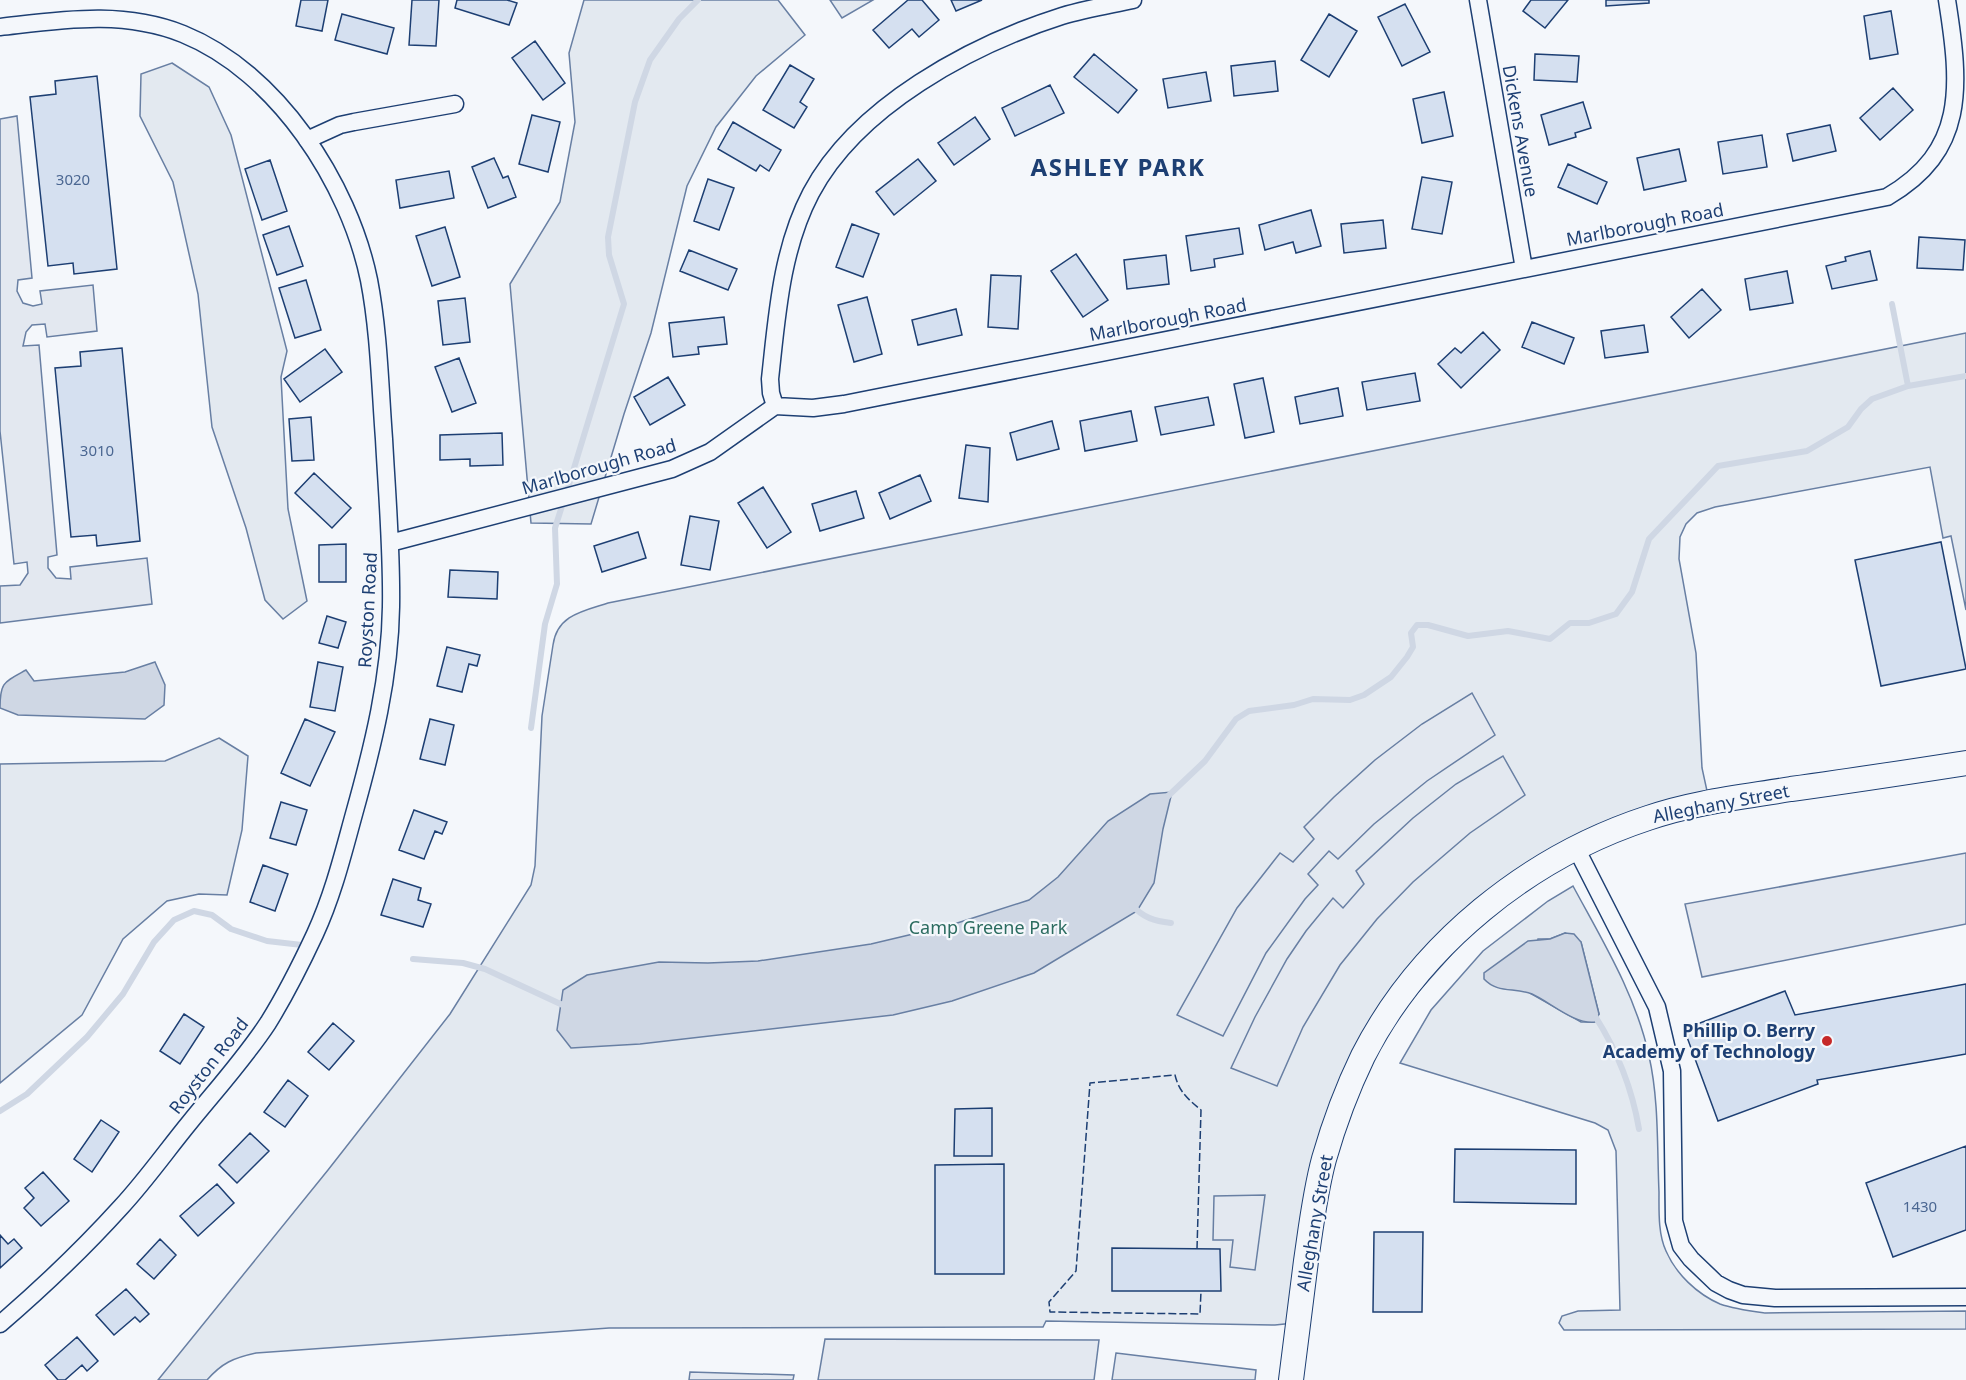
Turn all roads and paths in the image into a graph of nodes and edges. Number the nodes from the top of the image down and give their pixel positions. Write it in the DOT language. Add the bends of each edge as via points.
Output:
graph roads {
  1 [pos="1133,0"];
  2 [pos="1478,0"];
  3 [pos="1947,0"];
  4 [pos="0,27"];
  5 [pos="455,104"];
  6 [pos="307,140"];
  7 [pos="1524,269"];
  8 [pos="775,406"];
  9 [pos="390,543"];
  10 [pos="1966,763"];
  11 [pos="1576,848"];
  12 [pos="1966,1297"];
  13 [pos="0,1324"];
  14 [pos="1290,1380"];
  1 -- 8 [label="street" via="1062,16 968,55 892,103 859,130 832,160 811,193 786,263 770,379"];
  2 -- 7 [label="street, Dickens Avenue"];
  3 -- 7 [label="street, Marlborough Road" via="1961,88 1960,109 1945,152 1910,186 1887,197"];
  4 -- 6 [label="street, Royston Road" via="82,17 133,21 182,33 226,57 249,75 280,105"];
  5 -- 6 [label="street" via="340,125"];
  6 -- 9 [label="street, Royston Road" via="343,202 368,277 376,324"];
  7 -- 8 [label="street, Marlborough Road" via="844,404 813,408"];
  8 -- 9 [label="street, Marlborough Road" via="710,452 672,469"];
  9 -- 13 [label="street, Royston Road" via="387,658 372,749 340,869 297,974 245,1054 124,1204 78,1253"];
  10 -- 11 [label="street, Alleghany Street" via="1696,805 1648,818"];
  11 -- 12 [label="street" via="1660,1016 1672,1071 1674,1221 1681,1246 1691,1259 1716,1283 1743,1295"];
  11 -- 14 [label="street, Alleghany Street" via="1486,906 1449,939 1411,982 1364,1055 1341,1106 1324,1160 1312,1215"];
}
